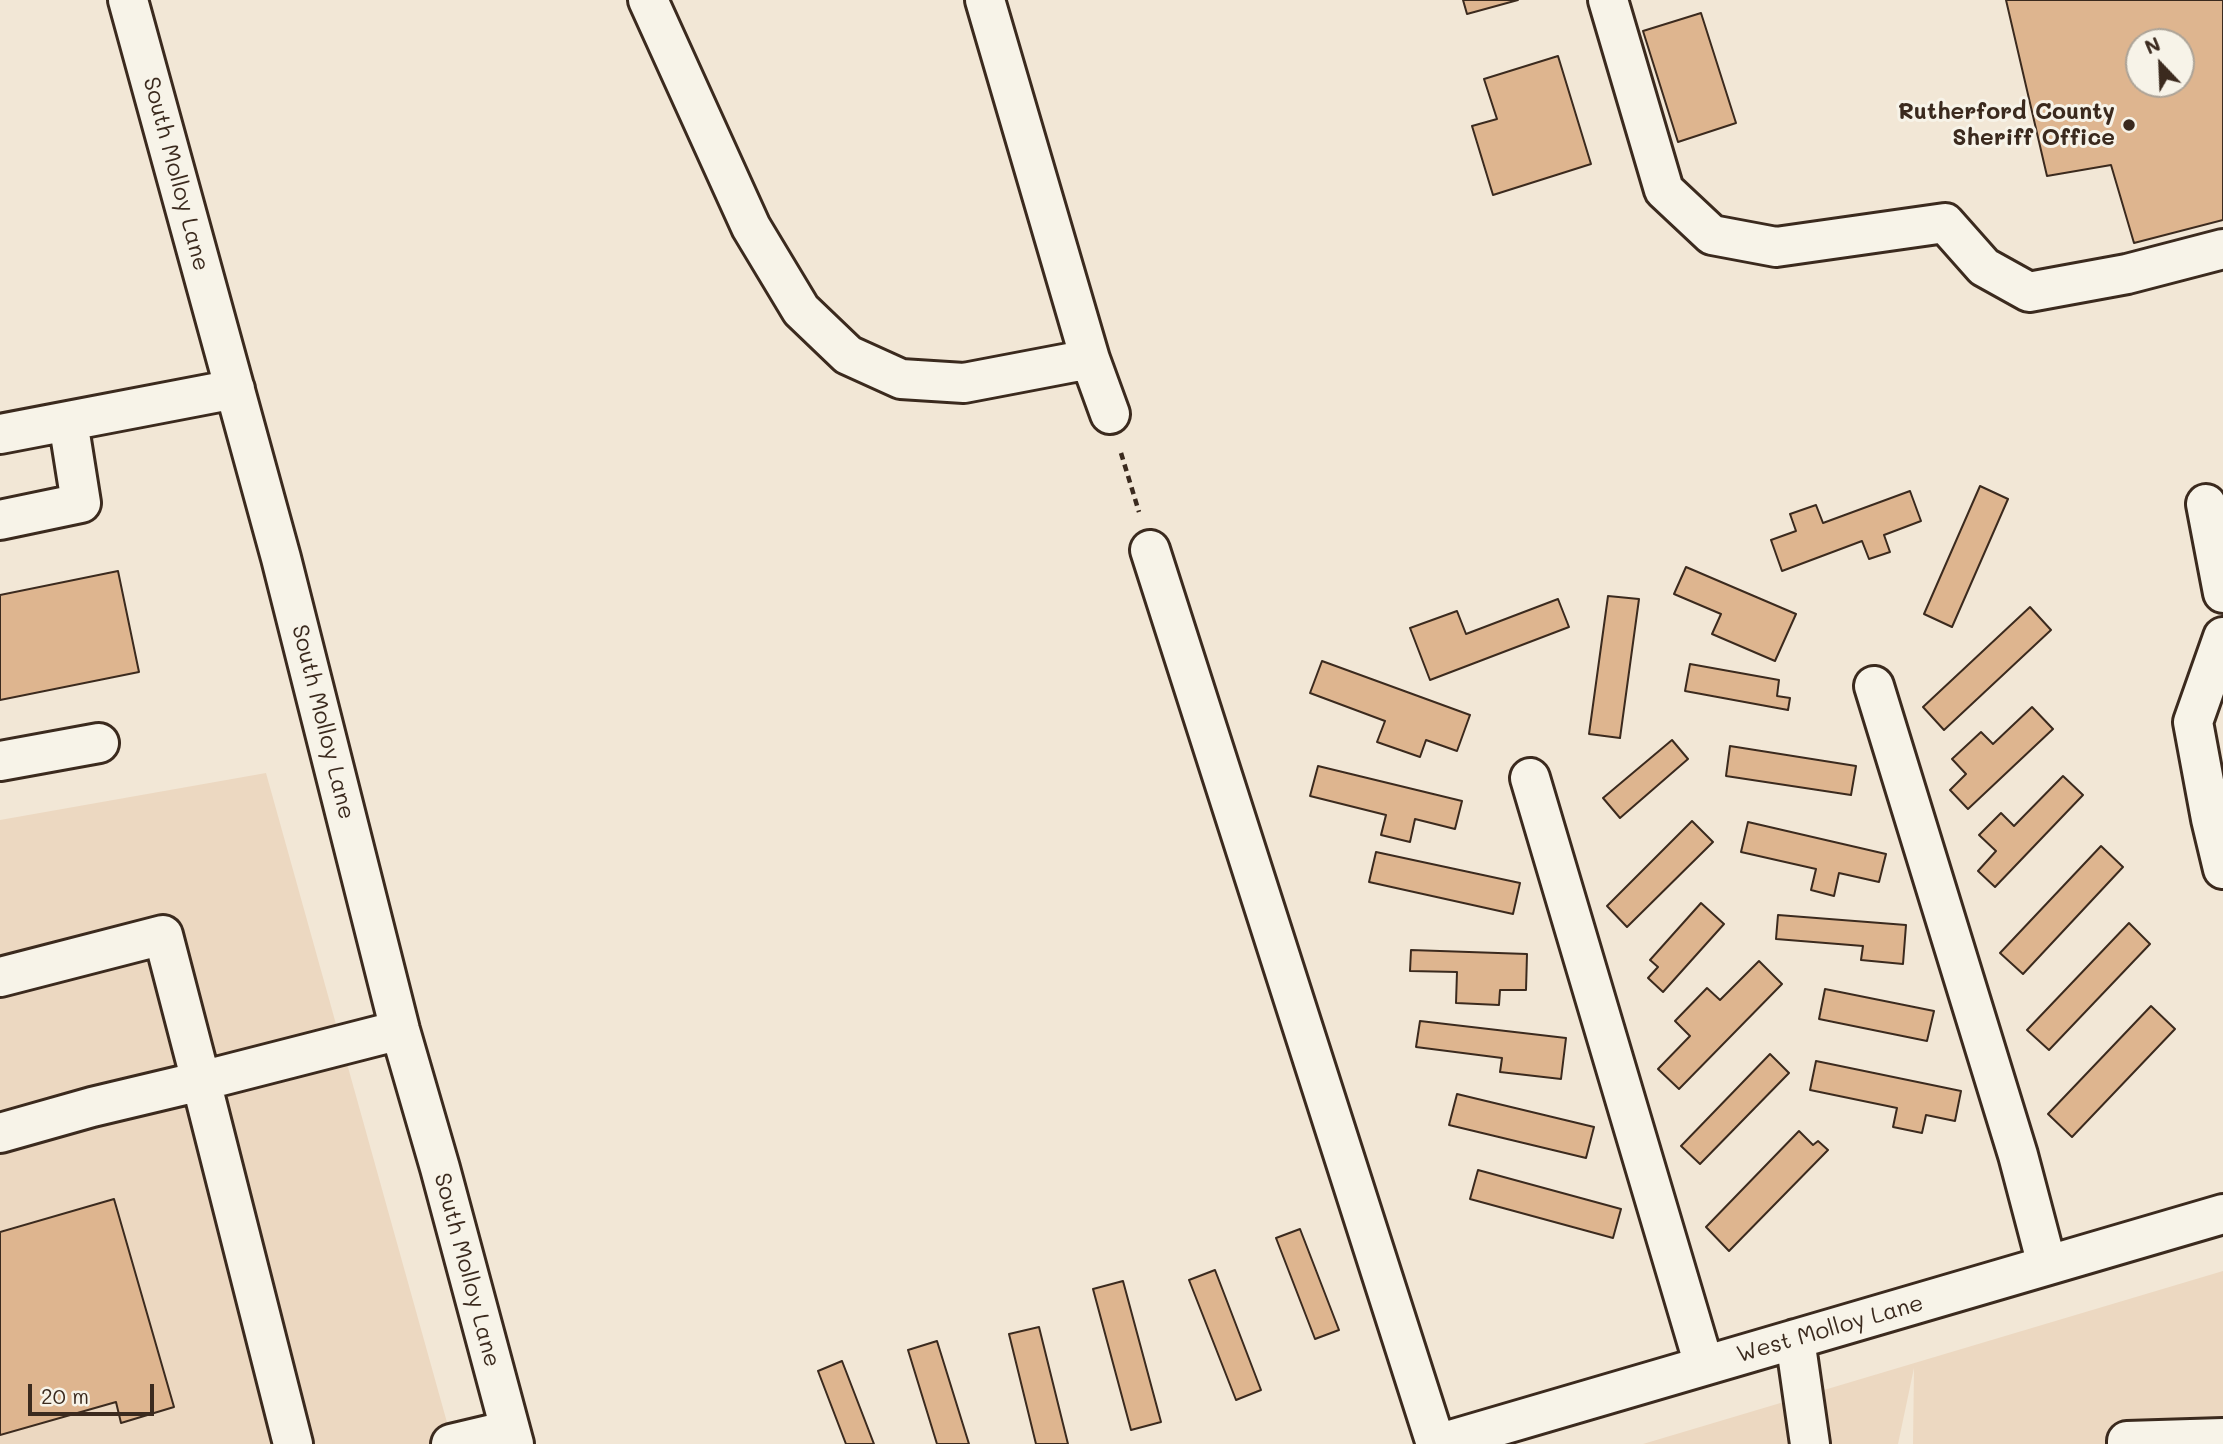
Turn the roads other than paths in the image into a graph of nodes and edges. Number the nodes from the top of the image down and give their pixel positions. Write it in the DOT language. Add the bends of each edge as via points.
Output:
graph roads {
  1 [pos="128,0"];
  2 [pos="649,0"];
  3 [pos="985,0"];
  4 [pos="1608,0"];
  5 [pos="2223,249"];
  6 [pos="1090,359"];
  7 [pos="235,389"];
  8 [pos="1110,414"];
  9 [pos="68,421"];
  10 [pos="0,434"];
  11 [pos="2206,505"];
  12 [pos="0,520"];
  13 [pos="1150,550"];
  14 [pos="2223,593"];
  15 [pos="2223,637"];
  16 [pos="1874,686"];
  17 [pos="99,743"];
  18 [pos="0,761"];
  19 [pos="1530,778"];
  20 [pos="2223,869"];
  21 [pos="0,977"];
  22 [pos="400,1030"];
  23 [pos="201,1081"];
  24 [pos="0,1133"];
  25 [pos="2223,1214"];
  26 [pos="2048,1265"];
  27 [pos="1795,1339"];
  28 [pos="1704,1365"];
  29 [pos="512,1437"];
  30 [pos="2223,1438"];
  31 [pos="293,1444"];
  32 [pos="451,1444"];
  33 [pos="1436,1444"];
  34 [pos="1810,1444"];
  35 [pos="2127,1444"];
  1 -- 7 [label="street, South Molloy Lane"];
  2 -- 6 [label="street" via="751,227 801,310 848,355 901,380 964,383"];
  3 -- 6 [label="street"];
  4 -- 5 [label="street" via="1664,190 1712,235 1776,247 1945,223 1984,267 2029,292 2127,274"];
  6 -- 8 [label="street"];
  7 -- 9 [label="street"];
  7 -- 22 [label="street, South Molloy Lane"];
  9 -- 10 [label="street"];
  9 -- 12 [label="street" via="81,503"];
  11 -- 14 [label="street"];
  13 -- 33 [label="street"];
  15 -- 20 [label="street" via="2193,722"];
  16 -- 26 [label="street"];
  17 -- 18 [label="street"];
  19 -- 28 [label="street"];
  21 -- 23 [label="street" via="163,934"];
  22 -- 23 [label="street"];
  22 -- 29 [label="street, South Molloy Lane"];
  23 -- 24 [label="street"];
  23 -- 31 [label="street"];
  25 -- 26 [label="street, West Molloy Lane"];
  26 -- 27 [label="street, West Molloy Lane"];
  27 -- 28 [label="street, West Molloy Lane"];
  27 -- 34 [label="street"];
  28 -- 33 [label="street, West Molloy Lane"];
  29 -- 32 [label="street"];
  30 -- 35 [label="street" via="2127,1440"];
}
